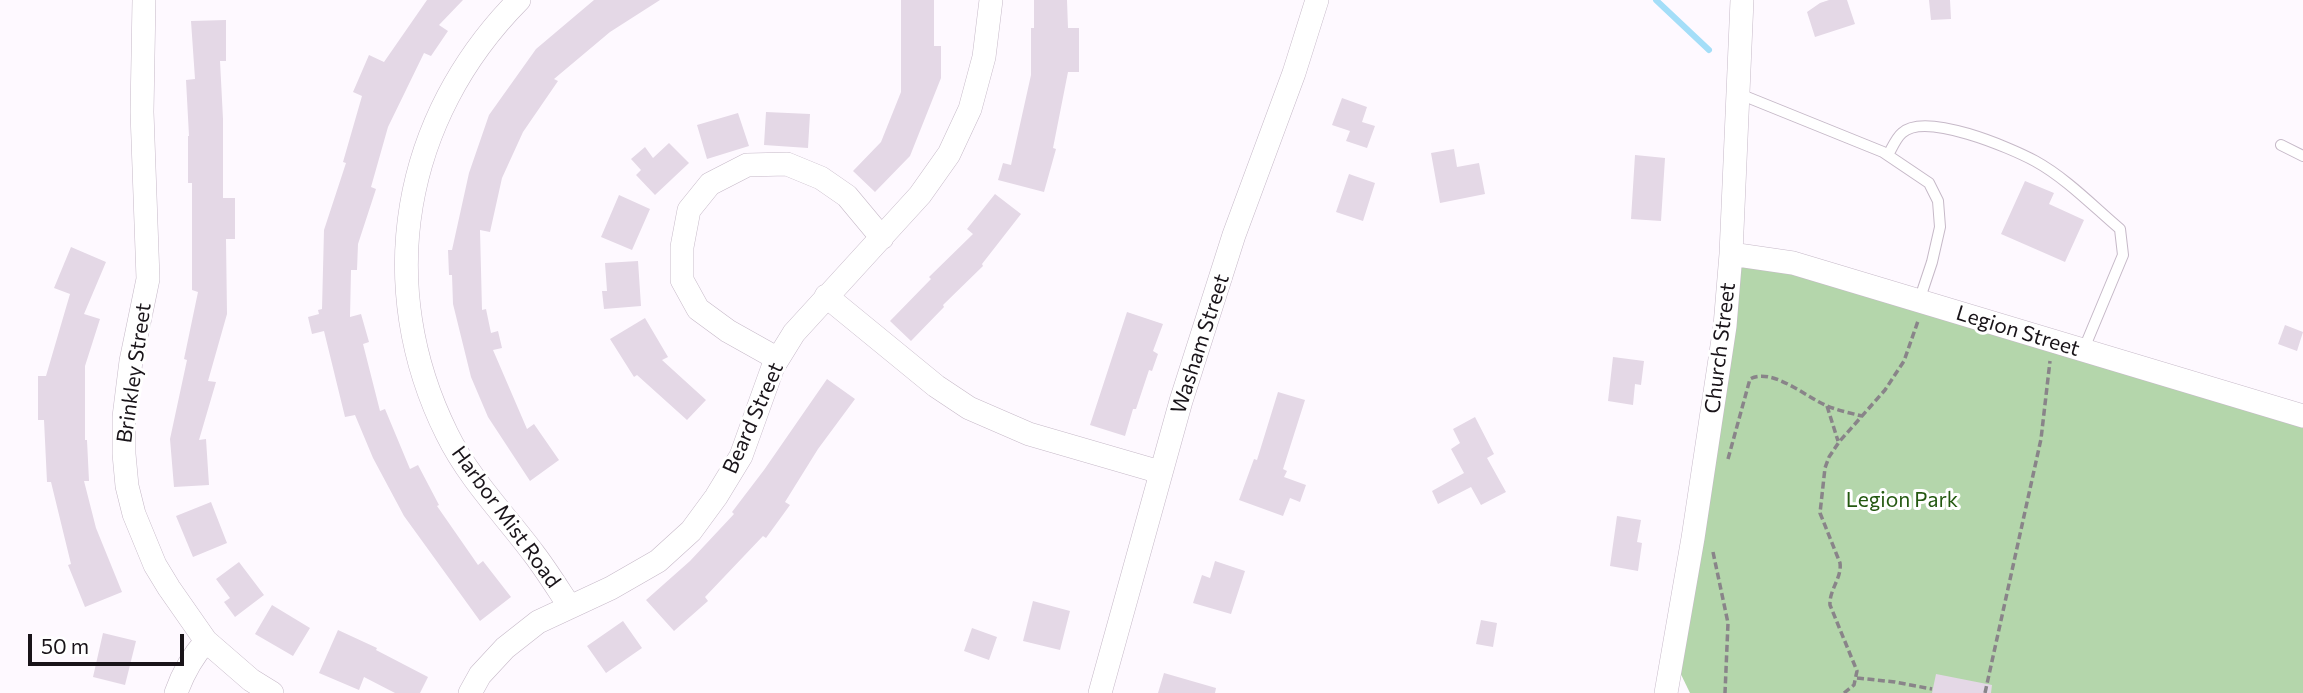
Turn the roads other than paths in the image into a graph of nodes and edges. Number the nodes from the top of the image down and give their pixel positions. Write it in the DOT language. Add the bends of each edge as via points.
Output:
graph roads {
  1 [pos="144,0"];
  2 [pos="519,0"];
  3 [pos="991,0"];
  4 [pos="1317,0"];
  5 [pos="1742,0"];
  6 [pos="1737,93"];
  7 [pos="2281,145"];
  8 [pos="1888,155"];
  9 [pos="2303,156"];
  10 [pos="882,237"];
  11 [pos="1731,254"];
  12 [pos="827,296"];
  13 [pos="1919,310"];
  14 [pos="2083,351"];
  15 [pos="778,359"];
  16 [pos="2303,416"];
  17 [pos="1160,472"];
  18 [pos="570,607"];
  19 [pos="206,641"];
  20 [pos="176,693"];
  21 [pos="272,693"];
  22 [pos="470,693"];
  23 [pos="1100,693"];
  24 [pos="1665,693"];
  1 -- 19 [label="street, Brinkley Street" via="142,112 148,279 131,361 124,454 134,514 155,565"];
  2 -- 18 [label="street, Harbor Mist Road" via="482,41 440,111 411,205 407,294 417,359 447,435"];
  3 -- 10 [label="street, Beard Street" via="984,57 970,109 949,154"];
  4 -- 17 [label="street, Washam Street" via="1234,235"];
  5 -- 6 [label="street, Church Street"];
  6 -- 8 [label="lane"];
  6 -- 11 [label="street, Church Street"];
  7 -- 9 [label="lane"];
  8 -- 13 [label="lane" via="1929,183 1938,201 1940,227"];
  8 -- 14 [label="lane" via="1903,131 1922,126 1968,134 2037,162 2120,229 2123,255"];
  10 -- 12 [label="street, Beard Street"];
  10 -- 15 [label="street" via="847,196 821,178 787,164 747,165 710,184 689,210 682,280 698,309"];
  11 -- 13 [label="street, Legion Street" via="1793,263"];
  11 -- 24 [label="street, Church Street" via="1714,406"];
  12 -- 15 [label="street, Beard Street"];
  12 -- 17 [label="street" via="969,408 1029,434"];
  13 -- 14 [label="street, Legion Street"];
  14 -- 16 [label="street, Legion Street"];
  15 -- 18 [label="street, Beard Street" via="741,456 691,531 659,561"];
  17 -- 23 [label="street, Washam Street"];
  18 -- 22 [label="street, Beard Street" via="538,622 505,648 480,674"];
  19 -- 20 [label="street" via="182,674"];
  19 -- 21 [label="street, Brinkley Street"];
}
